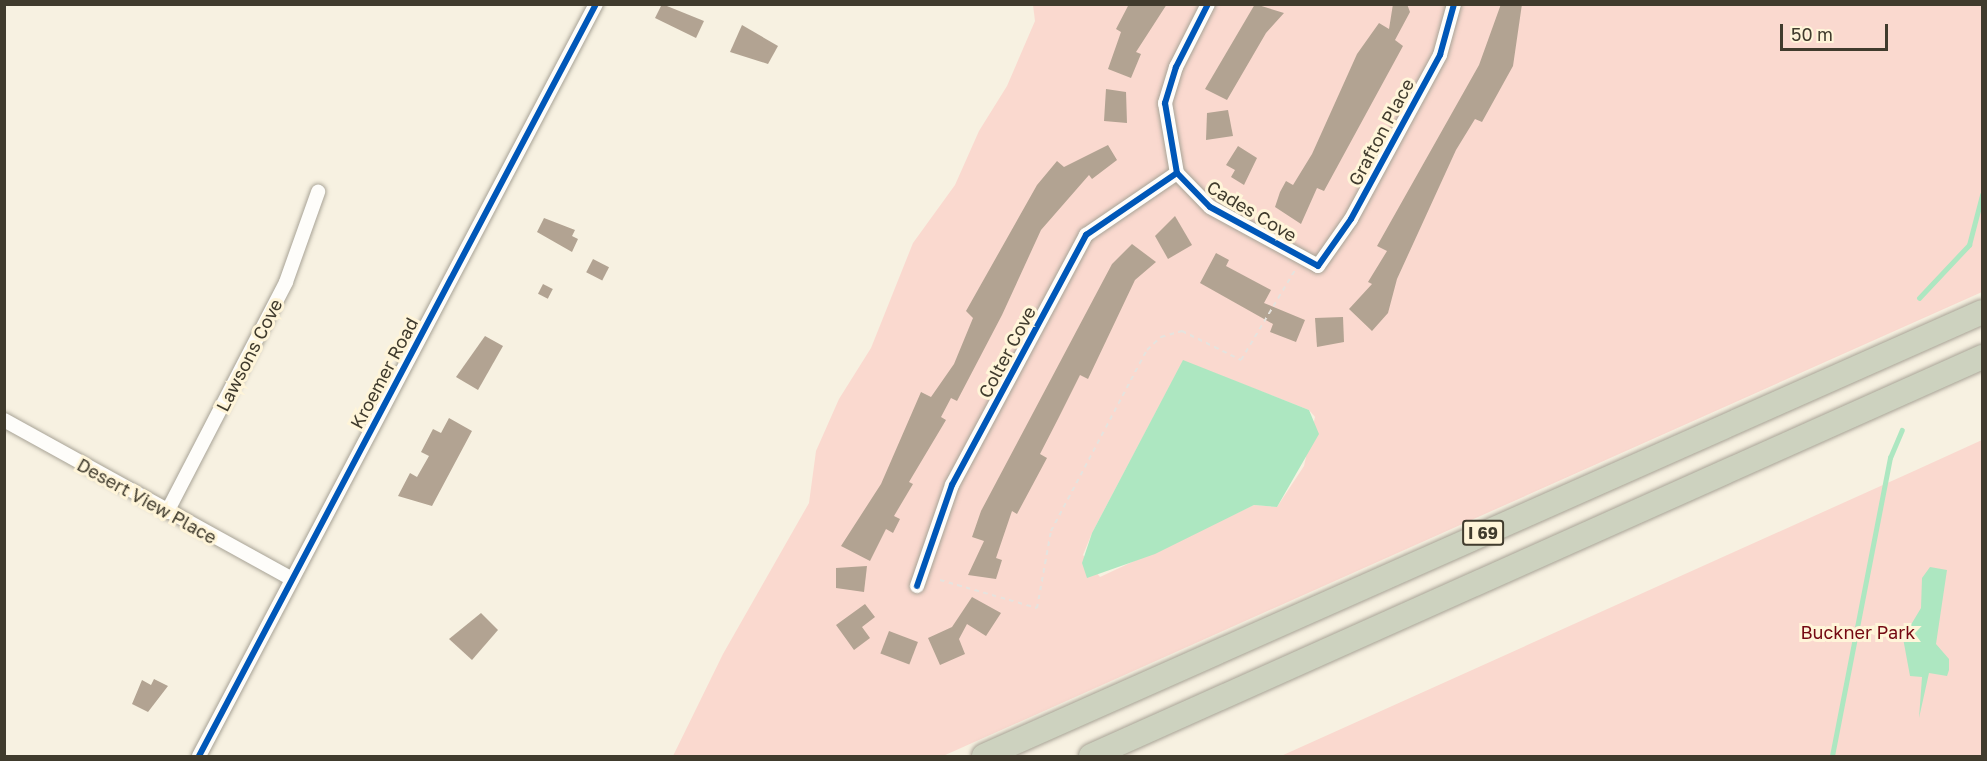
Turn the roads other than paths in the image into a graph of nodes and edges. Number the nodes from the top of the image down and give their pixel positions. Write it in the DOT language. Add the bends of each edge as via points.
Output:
graph roads {
  1 [pos="596,4"];
  2 [pos="1208,4"];
  3 [pos="1454,4"];
  4 [pos="1177,173"];
  5 [pos="318,192"];
  6 [pos="1318,266"];
  7 [pos="1983,312"];
  8 [pos="1983,357"];
  9 [pos="4,420"];
  10 [pos="166,512"];
  11 [pos="292,579"];
  12 [pos="917,586"];
  13 [pos="199,756"];
  14 [pos="984,756"];
  15 [pos="1090,756"];
  1 -- 11 [label="street, Kroemer Road"];
  2 -- 4 [label="street" via="1176,67 1165,103 1168,146"];
  3 -- 6 [label="street, Grafton Place" via="1440,56 1351,219"];
  4 -- 6 [label="street, Cades Cove" via="1210,207"];
  4 -- 12 [label="street, Colter Cove" via="1086,235 952,485"];
  5 -- 10 [label="street, Lawsons Cove" via="286,282"];
  7 -- 14 [label="highway, I 69"];
  8 -- 15 [label="highway, I 69"];
  9 -- 10 [label="street, Desert View Place"];
  10 -- 11 [label="street, Desert View Place"];
  11 -- 13 [label="street, Kroemer Road"];
}
